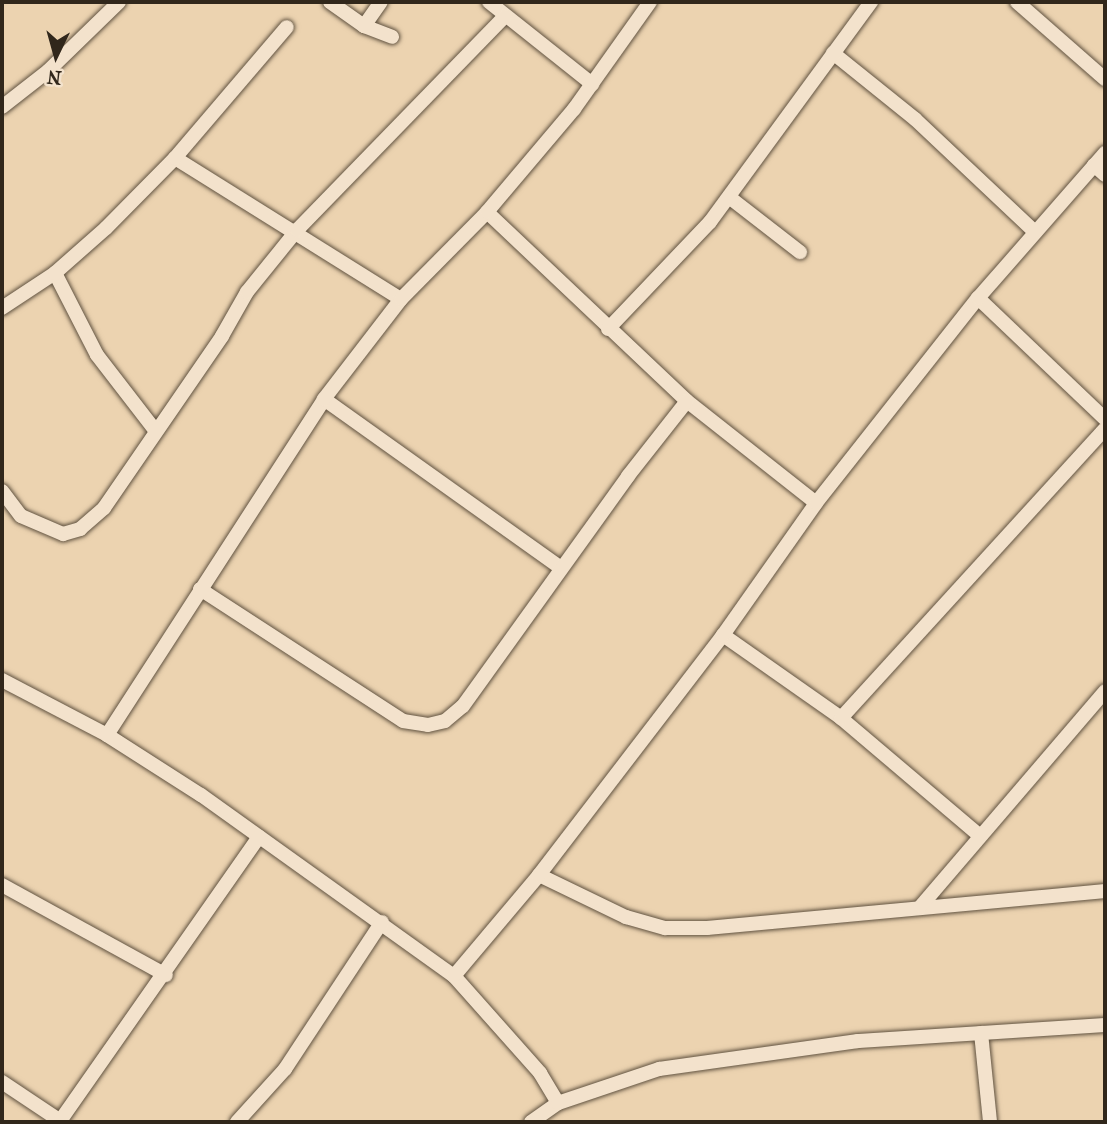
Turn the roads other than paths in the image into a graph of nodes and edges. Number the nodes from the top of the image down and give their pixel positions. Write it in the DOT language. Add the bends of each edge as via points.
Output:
graph roads {
  1 [pos="119,2"];
  2 [pos="330,2"];
  3 [pos="381,2"];
  4 [pos="489,2"];
  5 [pos="650,2"];
  6 [pos="872,2"];
  7 [pos="1026,5"];
  8 [pos="505,16"];
  9 [pos="364,26"];
  10 [pos="287,27"];
  11 [pos="392,37"];
  12 [pos="833,53"];
  13 [pos="1105,79"];
  14 [pos="592,84"];
  15 [pos="2,107"];
  16 [pos="1105,153"];
  17 [pos="175,158"];
  18 [pos="1100,170"];
  19 [pos="729,197"];
  20 [pos="487,212"];
  21 [pos="297,230"];
  22 [pos="1035,232"];
  23 [pos="800,251"];
  24 [pos="55,273"];
  25 [pos="978,298"];
  26 [pos="401,299"];
  27 [pos="2,308"];
  28 [pos="608,329"];
  29 [pos="324,399"];
  30 [pos="688,401"];
  31 [pos="1105,419"];
  32 [pos="1105,429"];
  33 [pos="155,430"];
  34 [pos="2,491"];
  35 [pos="816,503"];
  36 [pos="561,568"];
  37 [pos="200,589"];
  38 [pos="723,635"];
  39 [pos="2,680"];
  40 [pos="1105,691"];
  41 [pos="841,718"];
  42 [pos="107,736"];
  43 [pos="979,835"];
  44 [pos="259,838"];
  45 [pos="539,875"];
  46 [pos="2,885"];
  47 [pos="1105,891"];
  48 [pos="921,906"];
  49 [pos="382,922"];
  50 [pos="166,975"];
  51 [pos="454,976"];
  52 [pos="1105,1025"];
  53 [pos="981,1033"];
  54 [pos="2,1082"];
  55 [pos="558,1103"];
  56 [pos="61,1121"];
  57 [pos="237,1122"];
  58 [pos="531,1122"];
  59 [pos="990,1122"];
  1 -- 15 [label="street" via="48,71"];
  2 -- 9 [label="street"];
  3 -- 9 [label="street"];
  4 -- 8 [label="street"];
  5 -- 14 [label="street"];
  6 -- 12 [label="street"];
  7 -- 13 [label="street"];
  8 -- 14 [label="street"];
  8 -- 21 [label="street"];
  9 -- 11 [label="street"];
  10 -- 17 [label="street"];
  12 -- 19 [label="street"];
  12 -- 22 [label="street" via="915,119"];
  14 -- 20 [label="street"];
  16 -- 18 [label="street"];
  17 -- 21 [label="street"];
  17 -- 24 [label="street"];
  18 -- 22 [label="street"];
  19 -- 23 [label="street"];
  19 -- 28 [label="street"];
  20 -- 26 [label="street"];
  20 -- 28 [label="street"];
  21 -- 26 [label="street"];
  21 -- 33 [label="street" via="247,292 222,336"];
  22 -- 25 [label="street"];
  24 -- 27 [label="street"];
  24 -- 33 [label="street" via="97,355"];
  25 -- 31 [label="street"];
  25 -- 35 [label="street"];
  26 -- 29 [label="street"];
  28 -- 30 [label="street"];
  29 -- 36 [label="street"];
  29 -- 37 [label="street"];
  30 -- 35 [label="street"];
  30 -- 36 [label="street"];
  32 -- 41 [label="street"];
  33 -- 34 [label="street" via="104,509 80,529 63,534 41,528 21,516"];
  35 -- 38 [label="street"];
  36 -- 37 [label="street" via="463,706 445,721 428,725 403,721"];
  37 -- 42 [label="street"];
  38 -- 41 [label="street"];
  38 -- 45 [label="street"];
  39 -- 42 [label="street"];
  40 -- 43 [label="street"];
  41 -- 43 [label="street"];
  42 -- 44 [label="street"];
  43 -- 48 [label="street"];
  44 -- 49 [label="street"];
  44 -- 50 [label="street"];
  45 -- 48 [label="street" via="626,917 664,928 707,928"];
  45 -- 51 [label="street"];
  46 -- 50 [label="street"];
  47 -- 48 [label="street"];
  49 -- 51 [label="street"];
  49 -- 57 [label="street" via="285,1069"];
  50 -- 56 [label="street"];
  51 -- 55 [label="street" via="540,1073"];
  52 -- 53 [label="street"];
  53 -- 55 [label="street" via="771,1050 659,1069"];
  53 -- 59 [label="street"];
  54 -- 56 [label="street"];
  55 -- 58 [label="street"];
}
